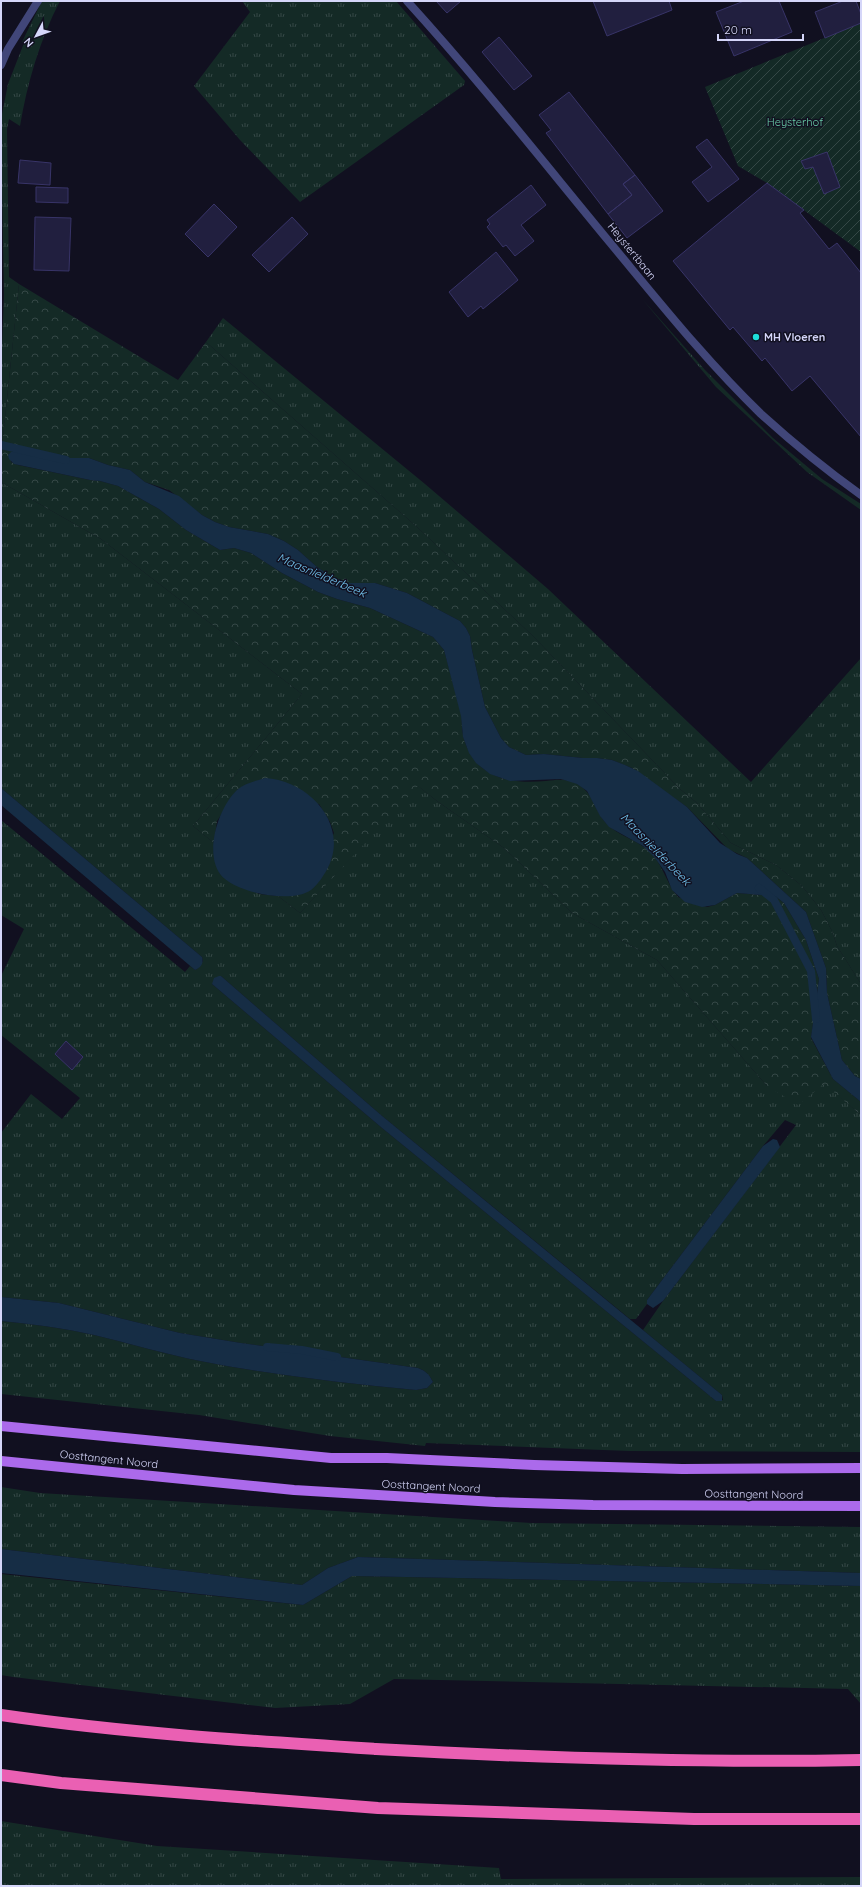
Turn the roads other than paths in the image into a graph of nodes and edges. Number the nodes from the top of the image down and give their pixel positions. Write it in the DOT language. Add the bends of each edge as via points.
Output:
graph roads {
  1 [pos="38,1"];
  2 [pos="407,1"];
  3 [pos="1,65"];
  4 [pos="861,495"];
  5 [pos="1,1426"];
  6 [pos="1,1461"];
  7 [pos="861,1468"];
  8 [pos="861,1506"];
  9 [pos="1,1716"];
  10 [pos="861,1760"];
  11 [pos="1,1775"];
  12 [pos="861,1819"];
  1 -- 3 [label="street"];
  2 -- 4 [label="street, Heystertbaan" via="456,55 684,332 720,372 767,419 823,467"];
  5 -- 7 [label="main road, Oosttangent Noord" via="331,1458 667,1468"];
  6 -- 8 [label="main road, Oosttangent Noord" via="294,1490 487,1502"];
  9 -- 10 [label="highway" via="125,1731 516,1757"];
  11 -- 12 [label="highway" via="61,1783 378,1808 694,1819"];
}
